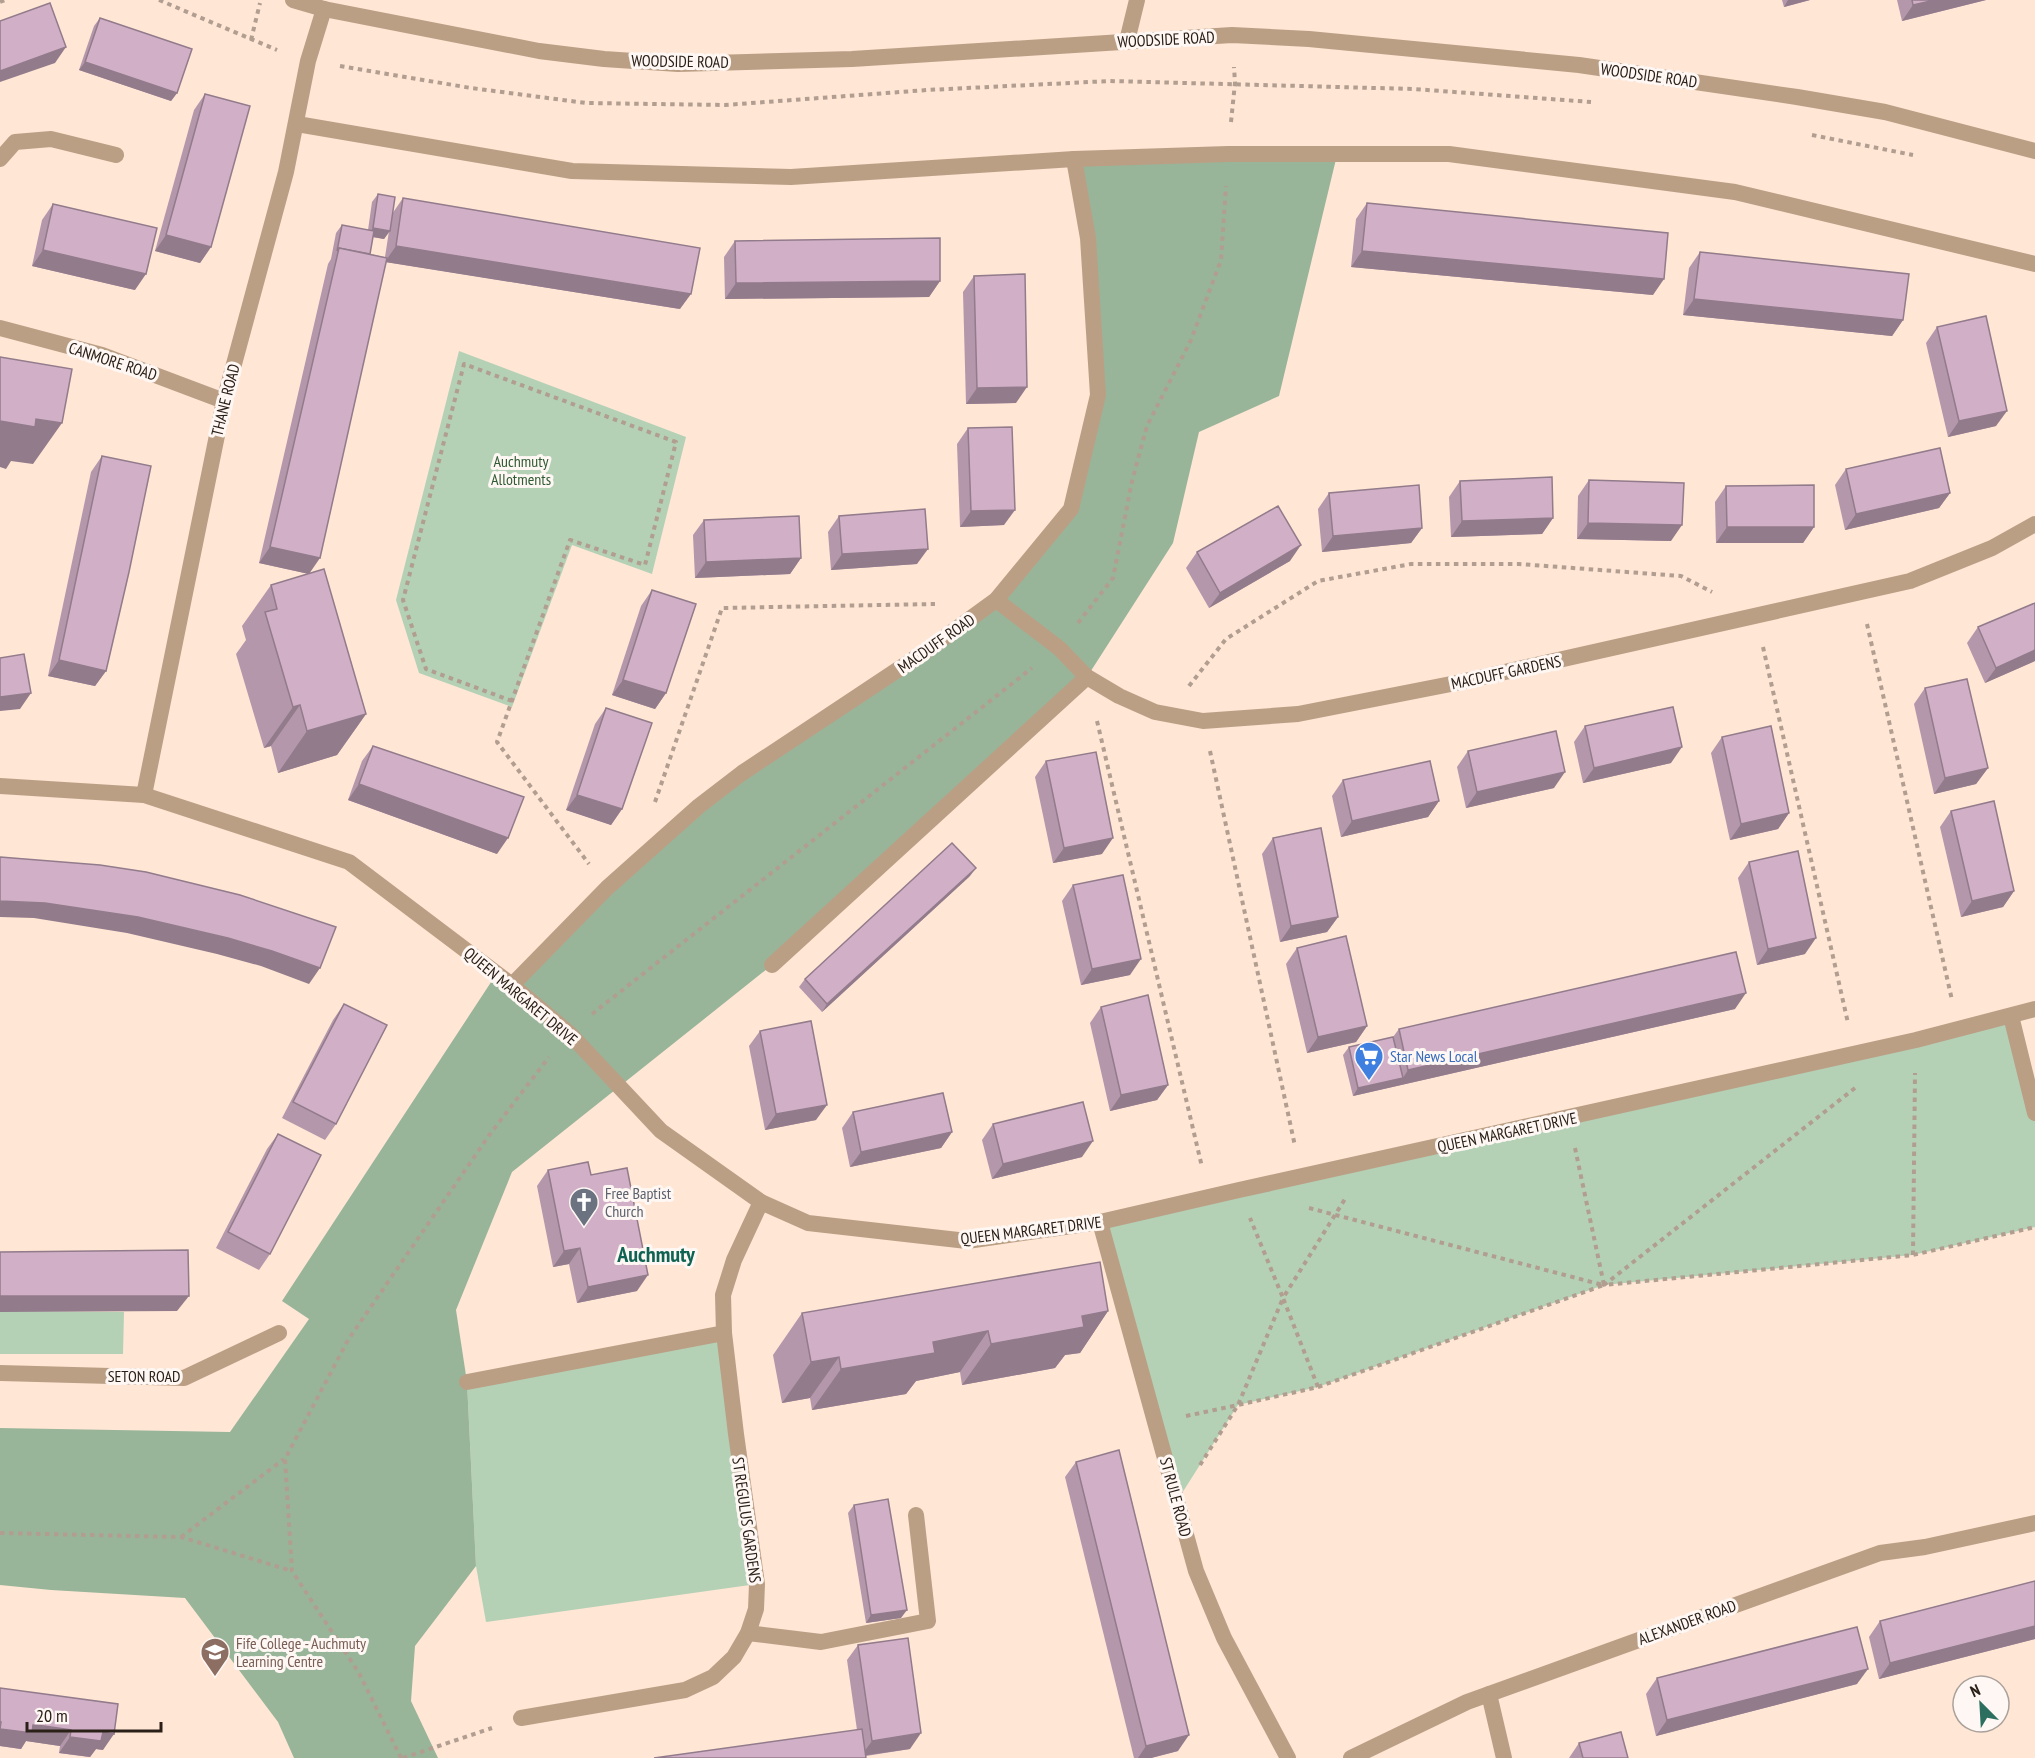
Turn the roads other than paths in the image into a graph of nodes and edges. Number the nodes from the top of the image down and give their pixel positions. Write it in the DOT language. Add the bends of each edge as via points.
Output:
graph roads {
  1 [pos="293,0"];
  2 [pos="1137,0"];
  3 [pos="324,9"];
  4 [pos="1127,41"];
  5 [pos="297,124"];
  6 [pos="2035,151"];
  7 [pos="116,155"];
  8 [pos="0,159"];
  9 [pos="1074,159"];
  10 [pos="2035,264"];
  11 [pos="0,328"];
  12 [pos="224,401"];
  13 [pos="2035,524"];
  14 [pos="994,602"];
  15 [pos="1087,677"];
  16 [pos="0,786"];
  17 [pos="144,795"];
  18 [pos="772,965"];
  19 [pos="512,985"];
  20 [pos="2035,1009"];
  21 [pos="2011,1016"];
  22 [pos="2035,1113"];
  23 [pos="761,1202"];
  24 [pos="1100,1222"];
  25 [pos="279,1333"];
  26 [pos="724,1333"];
  27 [pos="0,1373"];
  28 [pos="467,1382"];
  29 [pos="916,1515"];
  30 [pos="2035,1523"];
  31 [pos="748,1633"];
  32 [pos="1489,1694"];
  33 [pos="521,1718"];
  34 [pos="1288,1758"];
  35 [pos="1351,1758"];
  36 [pos="1504,1758"];
  1 -- 3 [label="street, WOODSIDE ROAD"];
  2 -- 4 [label="street"];
  3 -- 4 [label="street, WOODSIDE ROAD" via="539,51 678,64 852,59"];
  3 -- 5 [label="street, THANE ROAD" via="308,61"];
  4 -- 6 [label="street, WOODSIDE ROAD" via="1232,35 1309,39 1579,65 1885,112"];
  5 -- 9 [label="street" via="572,171 791,177"];
  5 -- 12 [label="street, THANE ROAD"];
  7 -- 8 [label="street" via="51,139 15,142"];
  9 -- 10 [label="street" via="1449,154 1735,192"];
  9 -- 14 [label="street, MACDUFF ROAD" via="1088,238 1098,395 1071,509"];
  11 -- 12 [label="street, CANMORE ROAD" via="102,355"];
  12 -- 17 [label="street, THANE ROAD"];
  13 -- 15 [label="street, MACDUFF GARDENS" via="1992,548 1910,581 1456,683 1298,714 1203,721 1155,712"];
  14 -- 15 [label="street, MACDUFF GARDENS" via="1059,648"];
  14 -- 19 [label="street, MACDUFF ROAD" via="742,773 699,807 607,888"];
  15 -- 18 [label="street"];
  16 -- 17 [label="street, QUEEN MARGARET DRIVE"];
  17 -- 19 [label="street, QUEEN MARGARET DRIVE" via="349,862"];
  19 -- 23 [label="street, QUEEN MARGARET DRIVE" via="569,1033 661,1131"];
  20 -- 21 [label="street, QUEEN MARGARET DRIVE"];
  21 -- 22 [label="street"];
  21 -- 24 [label="street, QUEEN MARGARET DRIVE"];
  23 -- 24 [label="street, QUEEN MARGARET DRIVE" via="808,1223 967,1241"];
  23 -- 26 [label="street, ST REGULUS GARDENS" via="734,1260 723,1295"];
  24 -- 34 [label="street, ST RULE ROAD" via="1196,1571 1224,1638"];
  25 -- 27 [label="street, SETON ROAD" via="184,1378"];
  26 -- 28 [label="street"];
  26 -- 31 [label="street, ST REGULUS GARDENS" via="757,1584 756,1609"];
  29 -- 31 [label="street" via="928,1621 821,1642"];
  30 -- 32 [label="street, ALEXANDER ROAD" via="1880,1553"];
  31 -- 33 [label="street, ST REGULUS GARDENS" via="734,1657 713,1677 685,1690"];
  32 -- 35 [label="street, ALEXANDER ROAD"];
  32 -- 36 [label="street"];
}
